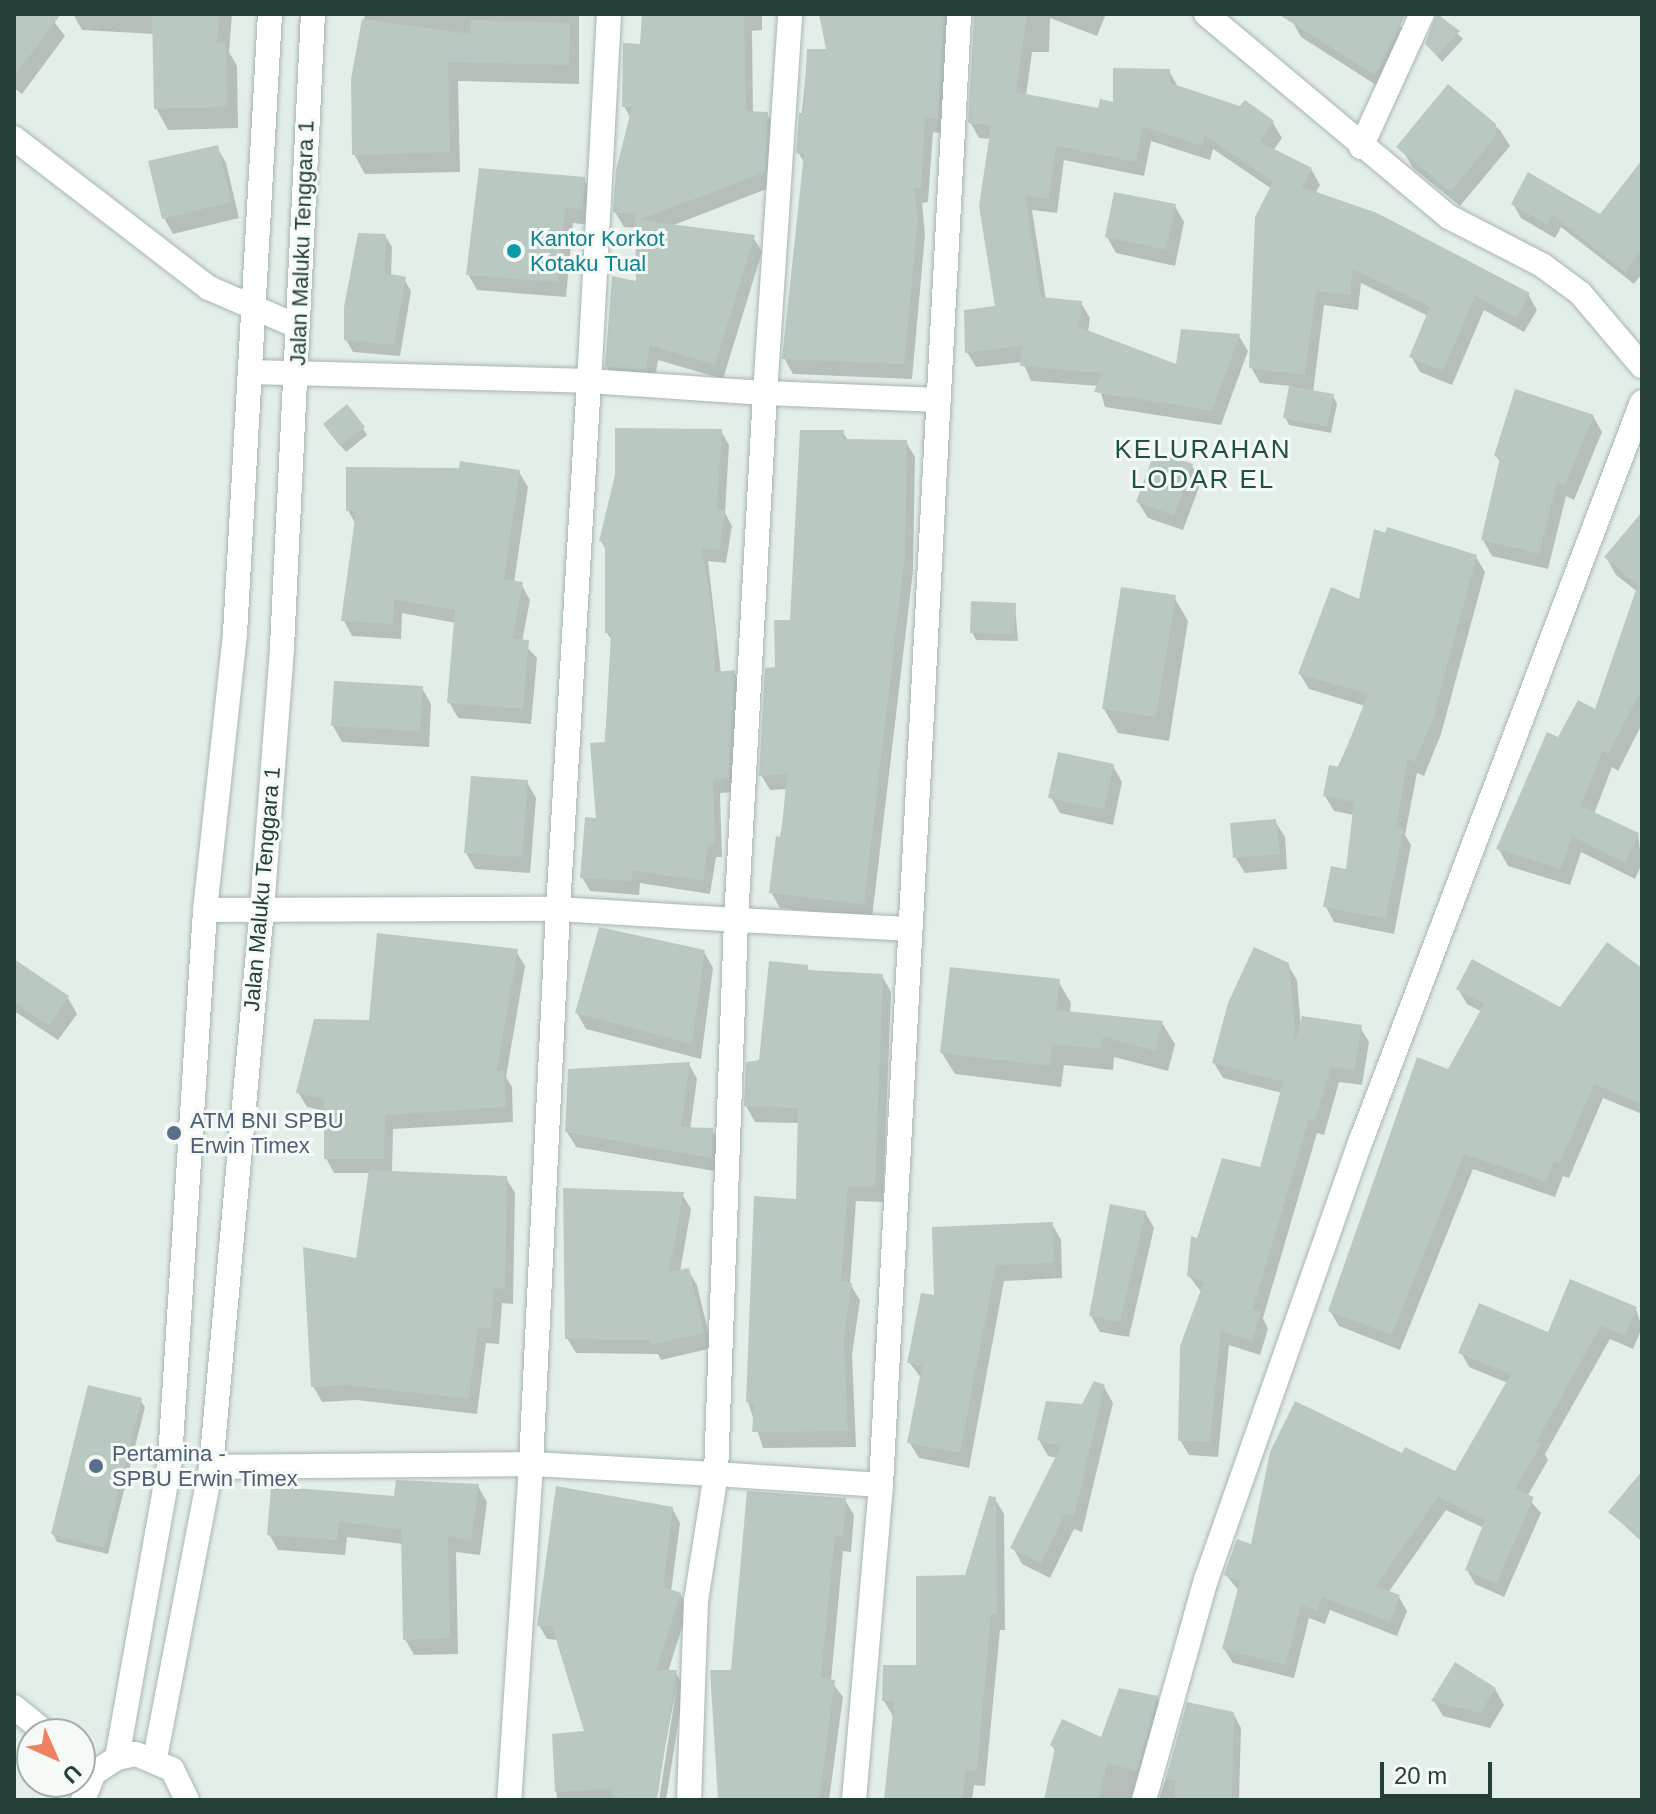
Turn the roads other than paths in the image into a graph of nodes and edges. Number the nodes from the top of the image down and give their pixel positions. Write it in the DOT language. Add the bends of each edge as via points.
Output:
graph roads {
  1 [pos="270,14"];
  2 [pos="313,14"];
  3 [pos="609,14"];
  4 [pos="790,14"];
  5 [pos="959,14"];
  6 [pos="1206,14"];
  7 [pos="1422,14"];
  8 [pos="14,138"];
  9 [pos="1361,147"];
  10 [pos="250,308"];
  11 [pos="297,326"];
  12 [pos="1642,366"];
  13 [pos="250,372"];
  14 [pos="297,377"];
  15 [pos="589,381"];
  16 [pos="765,393"];
  17 [pos="939,400"];
  18 [pos="1642,402"];
  19 [pos="262,909"];
  20 [pos="558,909"];
  21 [pos="205,910"];
  22 [pos="736,920"];
  23 [pos="910,929"];
  24 [pos="531,1464"];
  25 [pos="211,1467"];
  26 [pos="716,1474"];
  27 [pos="881,1485"];
  28 [pos="117,1758"];
  29 [pos="155,1758"];
  30 [pos="96,1764"];
  31 [pos="187,1800"];
  32 [pos="509,1800"];
  33 [pos="689,1800"];
  34 [pos="854,1800"];
  35 [pos="1144,1800"];
  1 -- 10 [label="street, Jalan Maluku Tenggara 1"];
  2 -- 11 [label="street, Jalan Maluku Tenggara 1"];
  3 -- 15 [label="street"];
  4 -- 16 [label="street"];
  5 -- 17 [label="street"];
  6 -- 9 [label="street"];
  7 -- 9 [label="street"];
  8 -- 10 [label="street" via="209,288"];
  9 -- 12 [label="street" via="1449,217 1542,265 1580,293"];
  10 -- 11 [label="street"];
  10 -- 13 [label="street, Jalan Maluku Tenggara 1"];
  11 -- 14 [label="street, Jalan Maluku Tenggara 1"];
  13 -- 14 [label="street"];
  13 -- 21 [label="street, Jalan Maluku Tenggara 1" via="235,634"];
  14 -- 15 [label="street"];
  14 -- 19 [label="street, Jalan Maluku Tenggara 1"];
  15 -- 16 [label="street"];
  15 -- 20 [label="street"];
  16 -- 17 [label="street"];
  16 -- 22 [label="street"];
  17 -- 23 [label="street"];
  18 -- 35 [label="street" via="1362,1138 1206,1580"];
  19 -- 20 [label="street"];
  19 -- 21 [label="street"];
  19 -- 25 [label="street, Jalan Maluku Tenggara 1"];
  20 -- 22 [label="street"];
  20 -- 24 [label="street"];
  21 -- 28 [label="street, Jalan Maluku Tenggara 1" via="170,1459"];
  22 -- 23 [label="street"];
  22 -- 26 [label="street"];
  23 -- 27 [label="street"];
  24 -- 25 [label="street"];
  24 -- 26 [label="street"];
  24 -- 32 [label="street"];
  25 -- 29 [label="street, Jalan Maluku Tenggara 1"];
  26 -- 27 [label="street"];
  26 -- 33 [label="street" via="696,1601"];
  27 -- 34 [label="street"];
  28 -- 29 [label="street"];
  28 -- 30 [label="street"];
  29 -- 31 [label="street" via="172,1769"];
}
